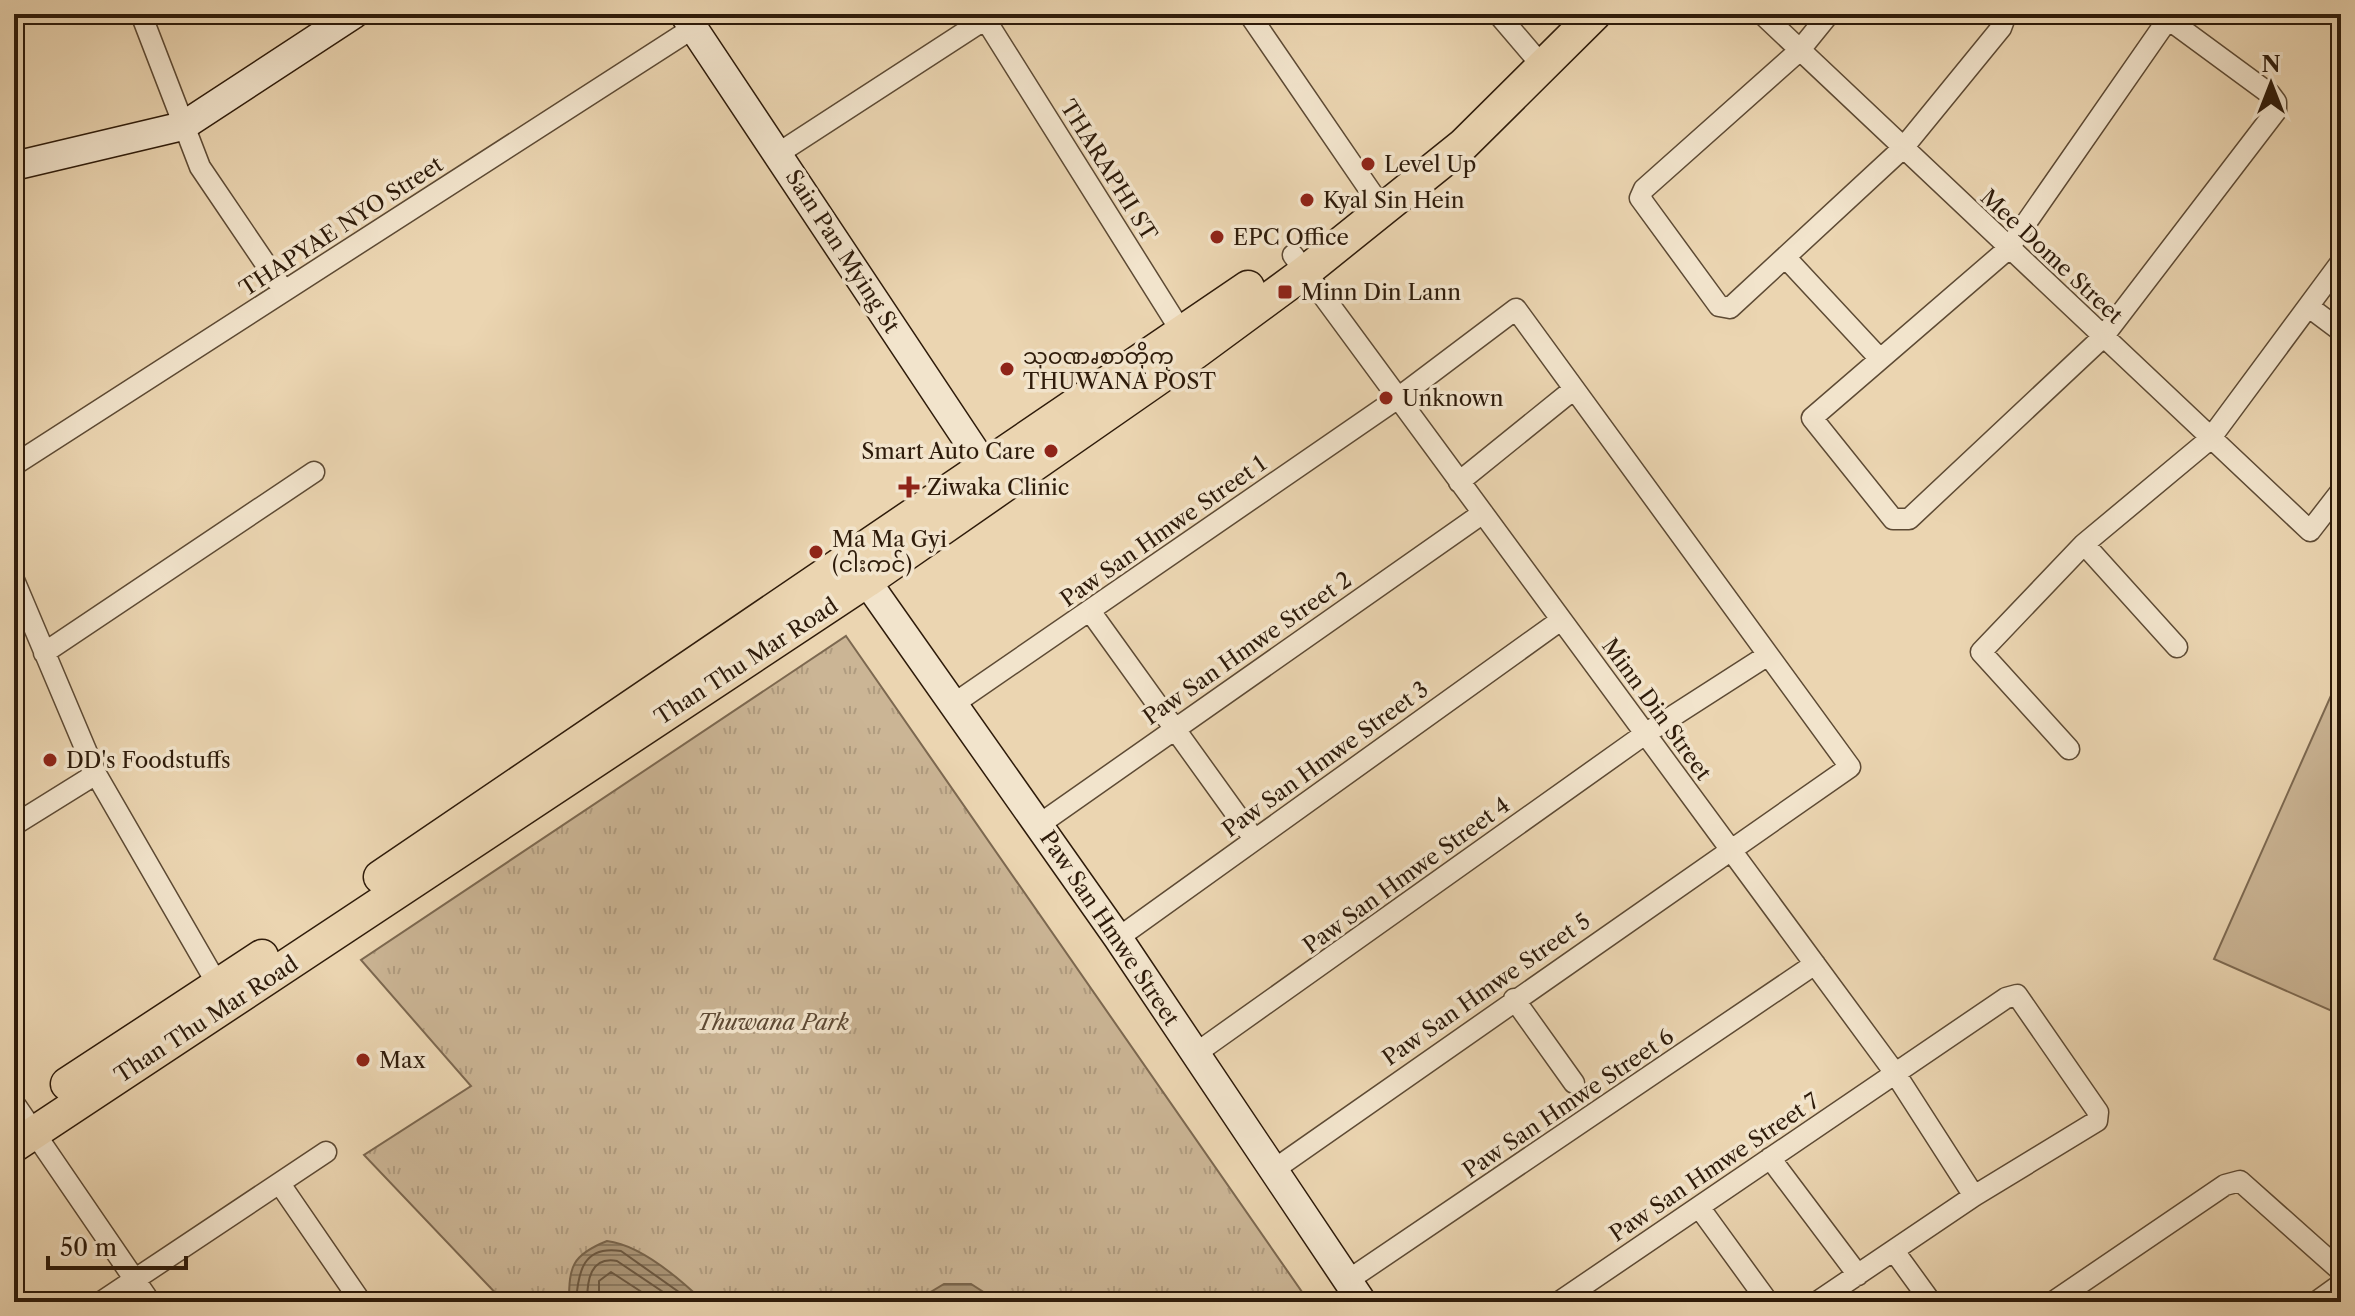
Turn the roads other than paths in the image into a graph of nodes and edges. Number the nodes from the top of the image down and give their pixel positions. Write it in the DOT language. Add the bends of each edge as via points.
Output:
graph roads {
  1 [pos="141,14"];
  2 [pos="354,14"];
  3 [pos="1249,14"];
  4 [pos="1498,14"];
  5 [pos="1566,14"];
  6 [pos="1595,14"];
  7 [pos="1762,14"];
  8 [pos="1829,14"];
  9 [pos="2000,14"];
  10 [pos="987,16"];
  11 [pos="689,21"];
  12 [pos="1799,51"];
  13 [pos="1537,60"];
  14 [pos="183,126"];
  15 [pos="1903,148"];
  16 [pos="779,153"];
  17 [pos="14,166"];
  18 [pos="1378,202"];
  19 [pos="2008,249"];
  20 [pos="1786,258"];
  21 [pos="2341,262"];
  22 [pos="1299,264"];
  23 [pos="284,291"];
  24 [pos="2309,307"];
  25 [pos="2341,331"];
  26 [pos="2103,337"];
  27 [pos="1188,343"];
  28 [pos="1880,359"];
  29 [pos="1574,389"];
  30 [pos="1398,398"];
  31 [pos="2210,439"];
  32 [pos="14,465"];
  33 [pos="314,472"];
  34 [pos="992,478"];
  35 [pos="1459,482"];
  36 [pos="2341,491"];
  37 [pos="1483,513"];
  38 [pos="2084,544"];
  39 [pos="859,570"];
  40 [pos="15,591"];
  41 [pos="1090,611"];
  42 [pos="1561,620"];
  43 [pos="2177,647"];
  44 [pos="44,653"];
  45 [pos="1768,655"];
  46 [pos="955,703"];
  47 [pos="1175,727"];
  48 [pos="1645,734"];
  49 [pos="2069,749"];
  50 [pos="96,774"];
  51 [pos="1040,824"];
  52 [pos="14,825"];
  53 [pos="1254,839"];
  54 [pos="1729,848"];
  55 [pos="1118,938"];
  56 [pos="1815,964"];
  57 [pos="224,994"];
  58 [pos="1514,999"];
  59 [pos="1195,1054"];
  60 [pos="1895,1073"];
  61 [pos="1574,1083"];
  62 [pos="19,1124"];
  63 [pos="326,1152"];
  64 [pos="1770,1158"];
  65 [pos="1272,1171"];
  66 [pos="280,1184"];
  67 [pos="1974,1196"];
  68 [pos="1699,1207"];
  69 [pos="1894,1251"];
  70 [pos="2341,1271"];
  71 [pos="1858,1275"];
  72 [pos="136,1279"];
  73 [pos="2341,1284"];
  74 [pos="1355,1292"];
  75 [pos="1564,1301"];
  76 [pos="101,1302"];
  77 [pos="150,1302"];
  78 [pos="361,1302"];
  79 [pos="1768,1302"];
  80 [pos="1817,1302"];
  81 [pos="1931,1302"];
  82 [pos="2053,1302"];
  83 [pos="2316,1302"];
  1 -- 14 [label="street"];
  2 -- 14 [label="street"];
  3 -- 18 [label="street"];
  4 -- 13 [label="street"];
  5 -- 13 [label="main road, Than Thu Mar Road"];
  6 -- 13 [label="main road, Than Thu Mar Road"];
  7 -- 12 [label="street, Mee Dome Street"];
  8 -- 12 [label="street"];
  9 -- 15 [label="street" via="2001,28"];
  10 -- 16 [label="street"];
  10 -- 27 [label="street, THARAPHI ST"];
  11 -- 16 [label="street, Sain Pan Mying St"];
  11 -- 23 [label="street, THAPYAE NYO Street"];
  12 -- 15 [label="street, Mee Dome Street"];
  12 -- 20 [label="street" via="1640,198 1719,306 1730,308"];
  13 -- 18 [label="main road, Than Thu Mar Road" via="1450,129"];
  14 -- 17 [label="street"];
  14 -- 23 [label="street" via="200,167"];
  15 -- 19 [label="street, Mee Dome Street"];
  15 -- 20 [label="street"];
  16 -- 34 [label="street, Sain Pan Mying St"];
  18 -- 22 [label="main road, Than Thu Mar Road"];
  19 -- 26 [label="street, Mee Dome Street"];
  19 -- 26 [label="street" via="2168,19 2270,94 2276,111"];
  19 -- 28 [label="street"];
  20 -- 28 [label="street"];
  21 -- 24 [label="street"];
  22 -- 27 [label="main road, Than Thu Mar Road"];
  22 -- 30 [label="street, Minn Din Street"];
  23 -- 32 [label="street, THAPYAE NYO Street"];
  24 -- 25 [label="street"];
  24 -- 31 [label="street"];
  26 -- 28 [label="street" via="1909,519 1900,521 1893,519 1812,418"];
  26 -- 31 [label="street, Mee Dome Street"];
  27 -- 34 [label="main road, Than Thu Mar Road"];
  29 -- 30 [label="street, Paw San Hmwe Street 1" via="1516,309"];
  29 -- 35 [label="street"];
  29 -- 45 [label="street"];
  30 -- 35 [label="street, Minn Din Street"];
  30 -- 41 [label="street, Paw San Hmwe Street 1"];
  31 -- 36 [label="street, Mee Dome Street" via="2310,531"];
  31 -- 38 [label="street"];
  33 -- 44 [label="street"];
  34 -- 39 [label="main road, Than Thu Mar Road"];
  35 -- 37 [label="street, Minn Din Street"];
  37 -- 42 [label="street, Minn Din Street"];
  37 -- 47 [label="street, Paw San Hmwe Street 2"];
  38 -- 43 [label="street"];
  38 -- 49 [label="street" via="1981,652"];
  39 -- 46 [label="street, Paw San Hmwe Street"];
  39 -- 57 [label="main road, Than Thu Mar Road"];
  40 -- 44 [label="street"];
  41 -- 46 [label="street, Paw San Hmwe Street 1"];
  41 -- 47 [label="street"];
  42 -- 48 [label="street, Minn Din Street"];
  42 -- 53 [label="street, Paw San Hmwe Street 3"];
  44 -- 50 [label="street"];
  45 -- 48 [label="street, Paw San Hmwe Street 4"];
  45 -- 54 [label="street, Paw San Hmwe Street 5" via="1850,767"];
  46 -- 51 [label="street, Paw San Hmwe Street"];
  47 -- 51 [label="street, Paw San Hmwe Street 2"];
  47 -- 53 [label="street"];
  48 -- 54 [label="street, Minn Din Street"];
  48 -- 59 [label="street, Paw San Hmwe Street 4"];
  50 -- 52 [label="street"];
  50 -- 57 [label="street"];
  51 -- 55 [label="street, Paw San Hmwe Street"];
  53 -- 55 [label="street, Paw San Hmwe Street 3"];
  54 -- 56 [label="street, Minn Din Street"];
  54 -- 58 [label="street, Paw San Hmwe Street 5"];
  55 -- 59 [label="street, Paw San Hmwe Street"];
  56 -- 60 [label="street, Minn Din Street"];
  56 -- 74 [label="street, Paw San Hmwe Street 6"];
  57 -- 62 [label="main road, Than Thu Mar Road"];
  58 -- 61 [label="street"];
  58 -- 65 [label="street, Paw San Hmwe Street 5"];
  59 -- 65 [label="street, Paw San Hmwe Street"];
  60 -- 64 [label="street, Paw San Hmwe Street 7"];
  60 -- 67 [label="street, Minn Din Street"];
  60 -- 67 [label="street, Paw San Hmwe Street 7" via="2017,995 2098,1112 2097,1121"];
  62 -- 72 [label="street"];
  63 -- 66 [label="street"];
  64 -- 68 [label="street, Paw San Hmwe Street 7"];
  64 -- 71 [label="street"];
  65 -- 74 [label="street, Paw San Hmwe Street"];
  66 -- 72 [label="street"];
  66 -- 78 [label="street"];
  67 -- 69 [label="street"];
  68 -- 75 [label="street, Paw San Hmwe Street 7"];
  68 -- 79 [label="street"];
  69 -- 71 [label="street"];
  69 -- 81 [label="street"];
  70 -- 82 [label="street" via="2240,1181 2225,1185"];
  71 -- 80 [label="street"];
  72 -- 76 [label="street"];
  72 -- 77 [label="street"];
  73 -- 83 [label="street"];
}
